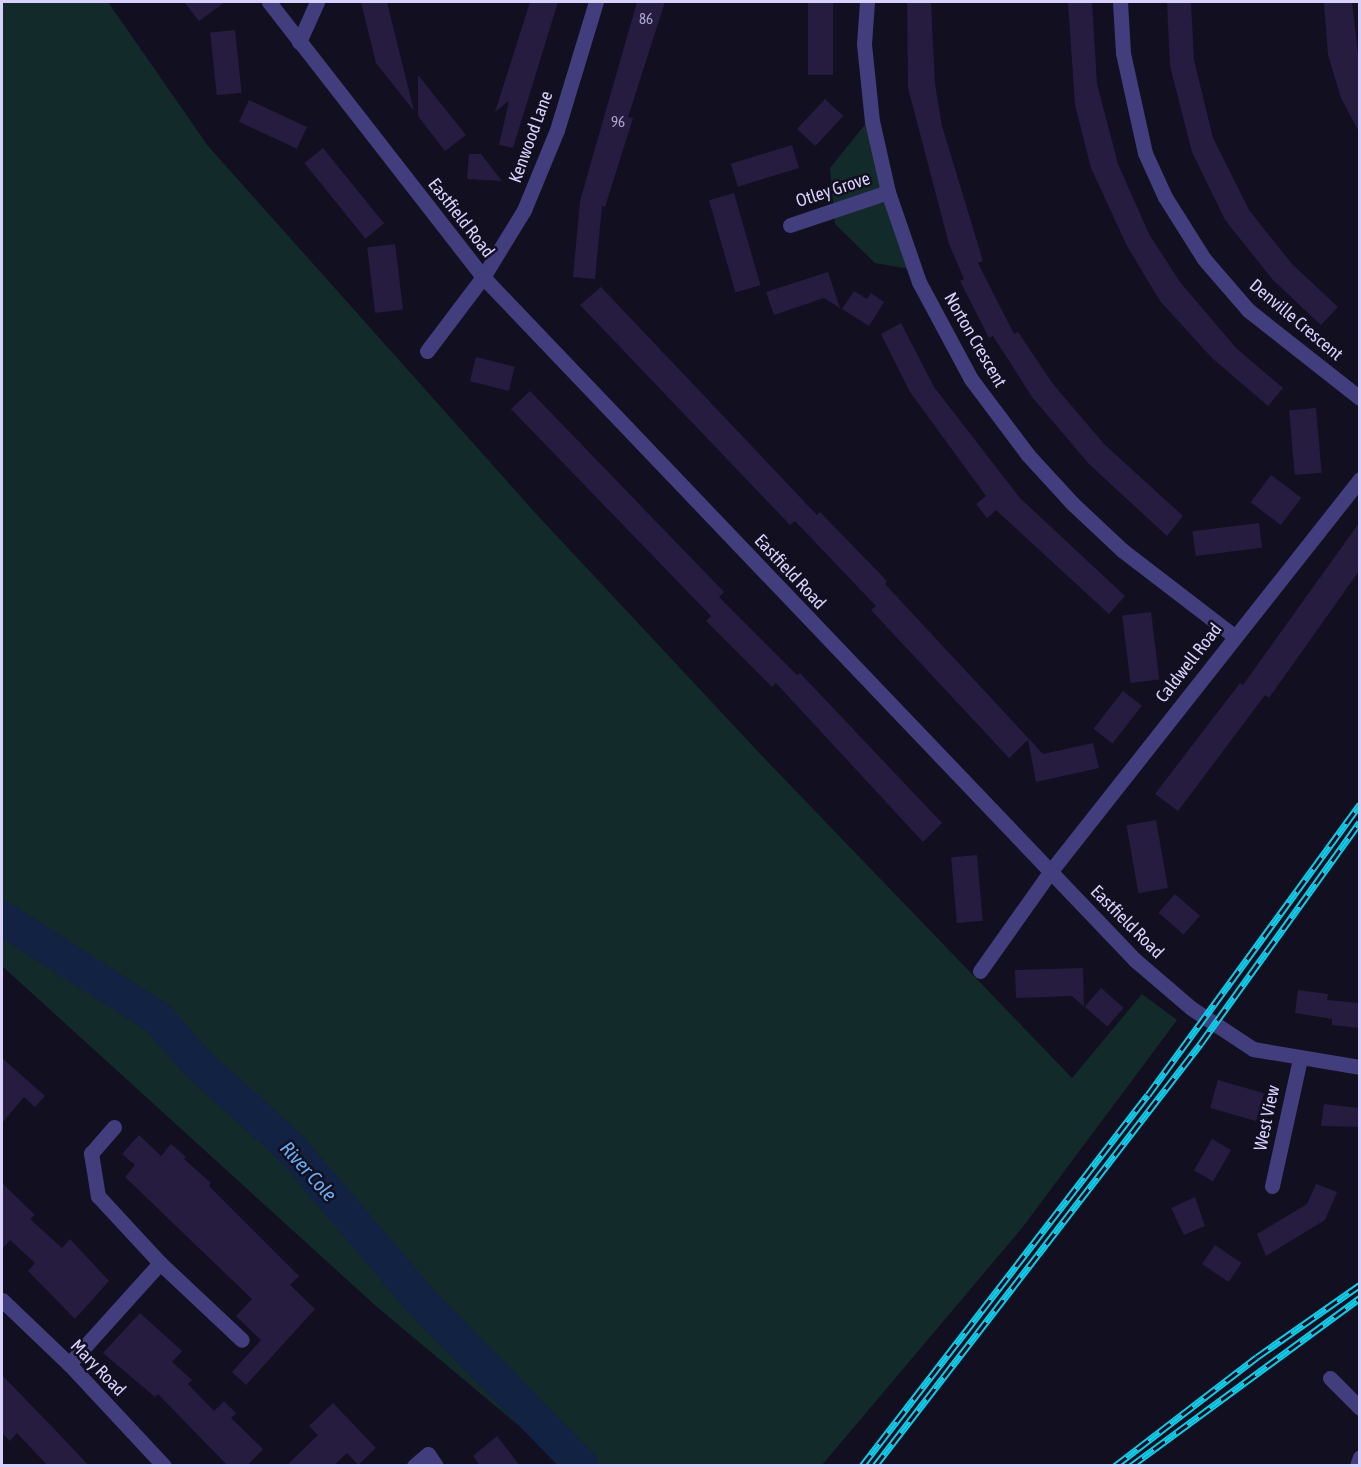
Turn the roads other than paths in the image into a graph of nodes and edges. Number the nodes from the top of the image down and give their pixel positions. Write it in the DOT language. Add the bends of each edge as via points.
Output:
graph roads {
  1 [pos="269,2"];
  2 [pos="317,2"];
  3 [pos="596,2"];
  4 [pos="867,2"];
  5 [pos="1120,2"];
  6 [pos="299,42"];
  7 [pos="888,192"];
  8 [pos="790,225"];
  9 [pos="483,277"];
  10 [pos="427,351"];
  11 [pos="1359,398"];
  12 [pos="1359,479"];
  13 [pos="1234,636"];
  14 [pos="1050,872"];
  15 [pos="980,971"];
  16 [pos="1300,1059"];
  17 [pos="1359,1067"];
  18 [pos="114,1127"];
  19 [pos="1272,1186"];
  20 [pos="160,1263"];
  21 [pos="2,1300"];
  22 [pos="242,1340"];
  23 [pos="69,1364"];
  24 [pos="1330,1378"];
  25 [pos="1359,1408"];
  26 [pos="1359,1457"];
  27 [pos="432,1460"];
  28 [pos="164,1466"];
  29 [pos="414,1466"];
  30 [pos="1357,1466"];
  1 -- 6 [label="street, Eastfield Road"];
  2 -- 6 [label="street"];
  3 -- 9 [label="street, Kenwood Lane" via="553,140 524,210"];
  4 -- 7 [label="street, Norton Crescent" via="864,44 872,120"];
  5 -- 11 [label="street, Denville Crescent" via="1123,53 1145,153 1165,197 1204,260 1248,310"];
  6 -- 9 [label="street, Eastfield Road"];
  7 -- 8 [label="street, Otley Grove"];
  7 -- 13 [label="street, Norton Crescent" via="919,282 971,379 1028,455 1122,550"];
  9 -- 10 [label="street, Kenwood Lane"];
  9 -- 14 [label="street, Eastfield Road"];
  12 -- 13 [label="street, Caldwell Road"];
  13 -- 14 [label="street, Caldwell Road"];
  14 -- 15 [label="street, Caldwell Road"];
  14 -- 16 [label="street, Eastfield Road" via="1135,960 1191,1008 1252,1049"];
  16 -- 17 [label="street, Eastfield Road"];
  16 -- 19 [label="street, West View"];
  18 -- 20 [label="street" via="91,1153 98,1196"];
  20 -- 22 [label="street"];
  20 -- 23 [label="street"];
  21 -- 23 [label="street, Mary Road"];
  23 -- 28 [label="street, Mary Road"];
  24 -- 25 [label="street"];
  26 -- 30 [label="street"];
  27 -- 29 [label="street"];
}
